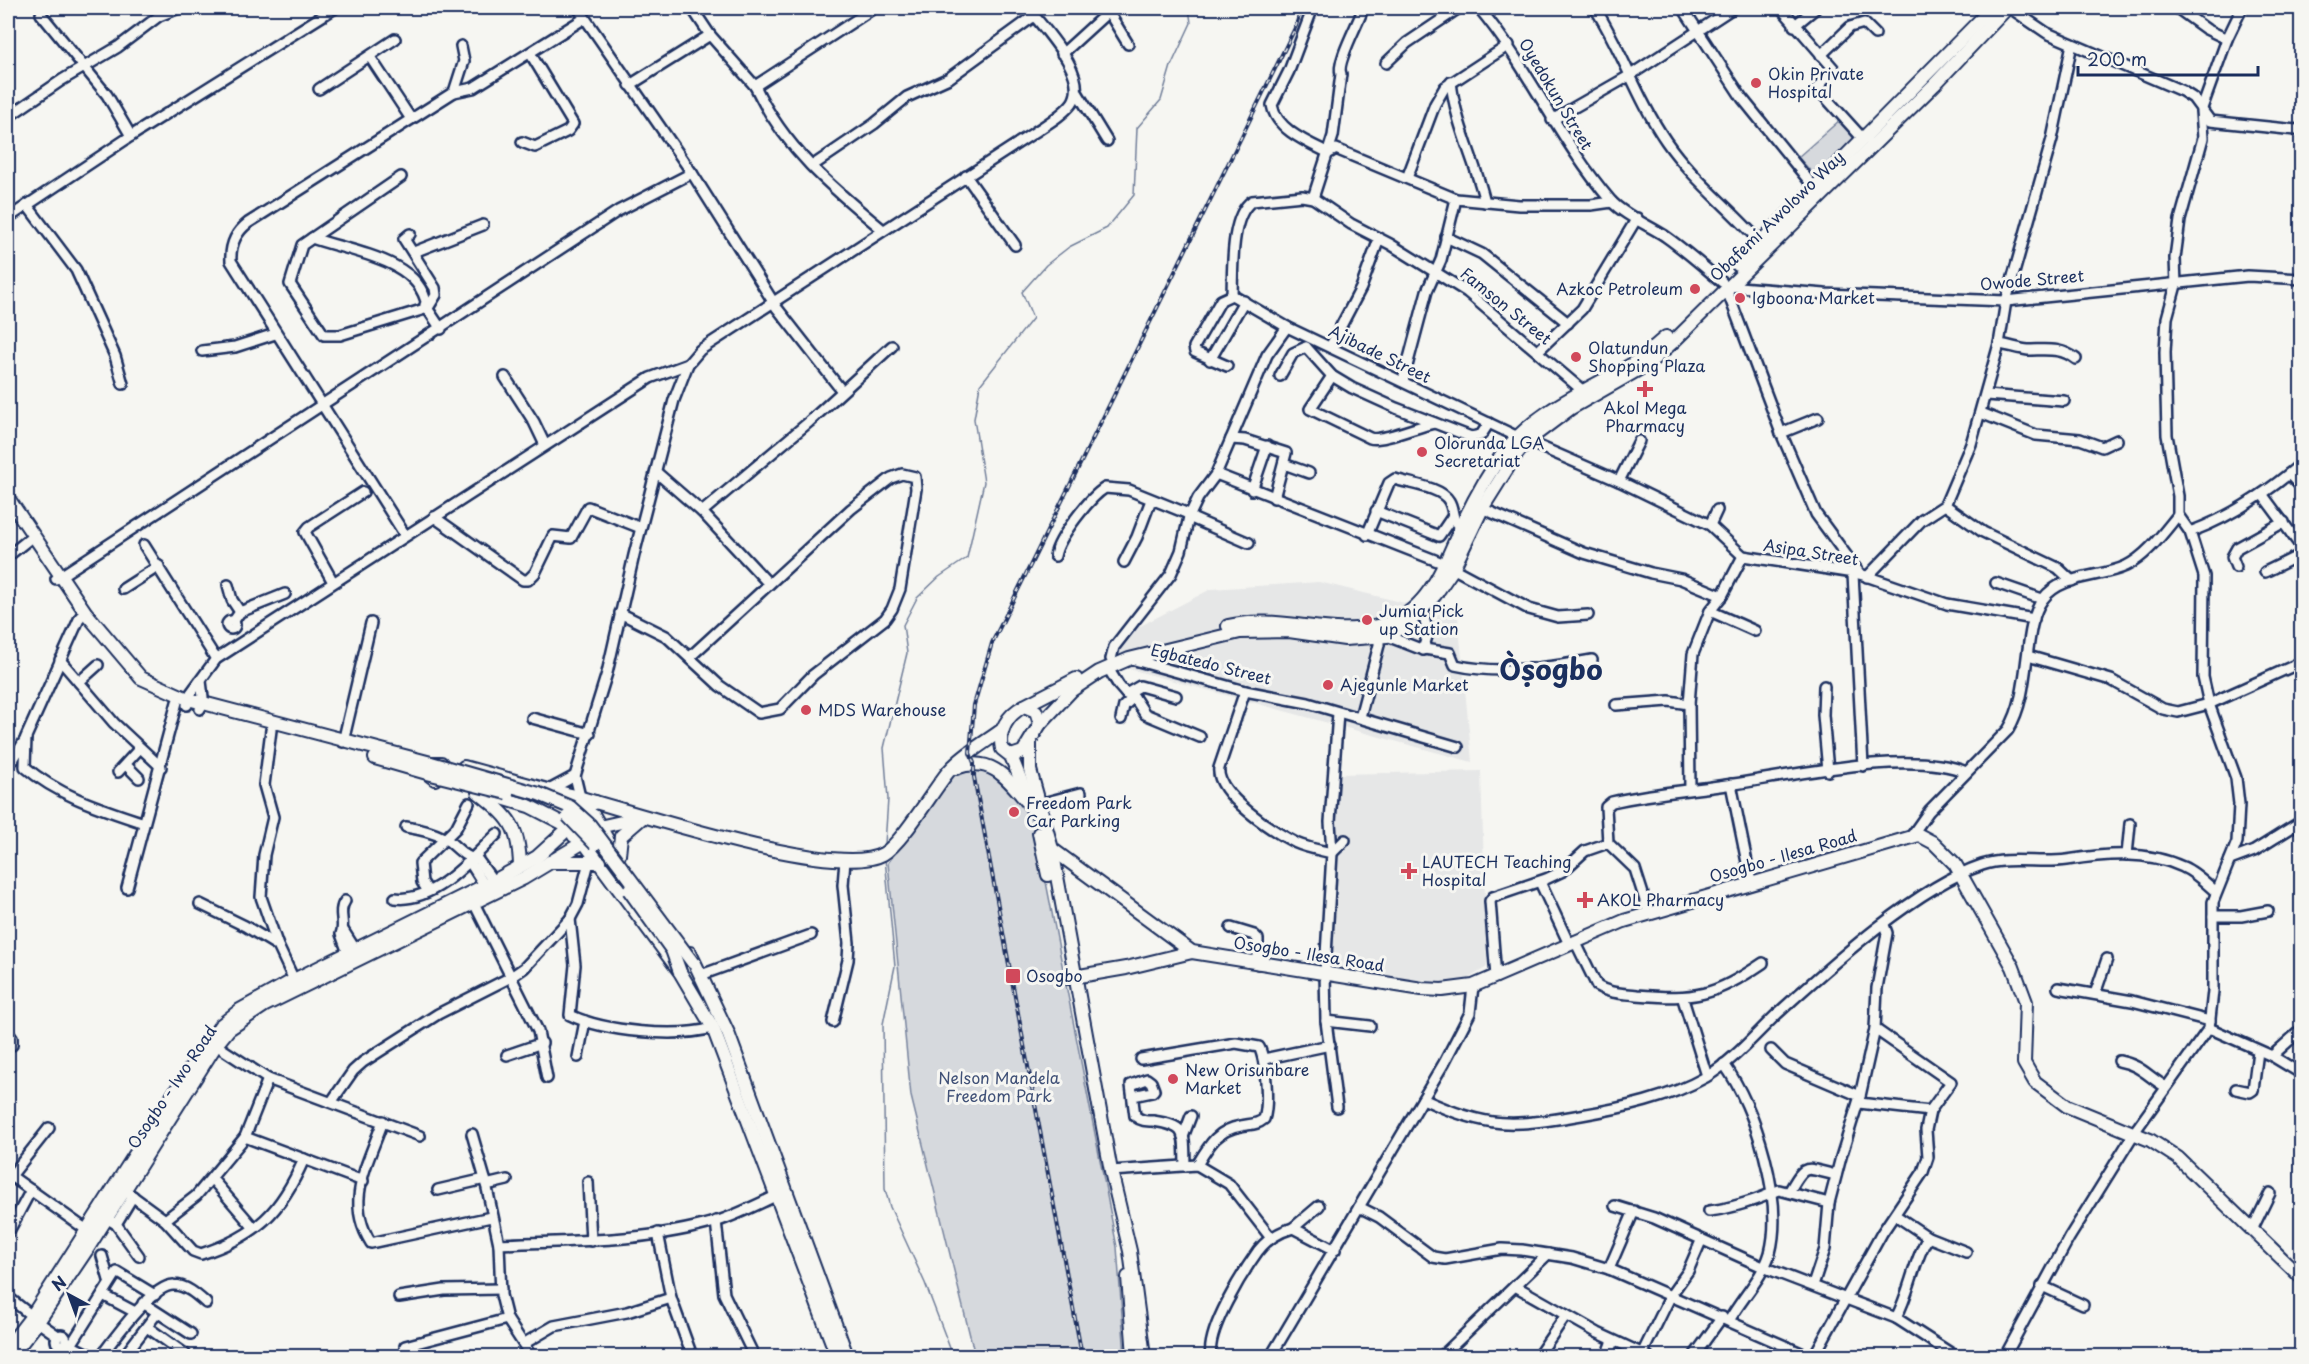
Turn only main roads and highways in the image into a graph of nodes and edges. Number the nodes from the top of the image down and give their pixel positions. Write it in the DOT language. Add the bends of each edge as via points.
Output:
graph roads {
  1 [pos="1992,8"];
  2 [pos="2009,8"];
  3 [pos="1726,285"];
  4 [pos="1527,441"];
  5 [pos="8,498"];
  6 [pos="1478,506"];
  7 [pos="8,511"];
  8 [pos="1449,567"];
  9 [pos="59,577"];
  10 [pos="1110,663"];
  11 [pos="184,702"];
  12 [pos="201,706"];
  13 [pos="1024,706"];
  14 [pos="1040,724"];
  15 [pos="1002,730"];
  16 [pos="1030,742"];
  17 [pos="971,753"];
  18 [pos="1007,753"];
  19 [pos="429,768"];
  20 [pos="949,771"];
  21 [pos="552,791"];
  22 [pos="478,792"];
  23 [pos="595,802"];
  24 [pos="1036,806"];
  25 [pos="583,812"];
  26 [pos="643,817"];
  27 [pos="570,826"];
  28 [pos="599,827"];
  29 [pos="583,841"];
  30 [pos="1052,849"];
  31 [pos="615,850"];
  32 [pos="595,860"];
  33 [pos="549,862"];
  34 [pos="520,867"];
  35 [pos="492,888"];
  36 [pos="1192,952"];
  37 [pos="693,963"];
  38 [pos="681,972"];
  39 [pos="1071,978"];
  40 [pos="755,1120"];
  41 [pos="780,1185"];
  42 [pos="91,1233"];
  43 [pos="2301,1278"];
  44 [pos="35,1319"];
  45 [pos="1137,1330"];
  46 [pos="8,1347"];
  47 [pos="11,1356"];
  48 [pos="837,1356"];
  49 [pos="847,1356"];
  50 [pos="1129,1356"];
  51 [pos="1134,1356"];
  52 [pos="1144,1356"];
  53 [pos="1150,1356"];
  1 -- 3 [label="main road, Obafemi Awolowo Way" via="1759,242"];
  2 -- 3 [label="main road, Obafemi Awolowo Way"];
  3 -- 4 [label="main road, Obafemi Awolowo Way" via="1648,364 1571,408"];
  3 -- 4 [label="main road, Obafemi Awolowo Way" via="1640,358 1544,414"];
  4 -- 6 [label="main road, Obafemi Awolowo Way"];
  5 -- 9 [label="main road"];
  6 -- 8 [label="main road, Obafemi Awolowo Way"];
  6 -- 8 [label="main road, Obafemi Awolowo Way" via="1462,527"];
  7 -- 9 [label="main road"];
  8 -- 10 [label="main road, Obafemi Awolowo Way" via="1415,606 1379,626 1352,631 1276,621 1237,624"];
  8 -- 10 [label="main road, Obafemi Awolowo Way" via="1422,610 1410,622 1383,635 1345,639 1289,631 1240,632"];
  9 -- 11 [label="main road" via="141,678"];
  9 -- 11 [label="main road" via="80,617 137,684"];
  10 -- 13 [label="main road"];
  10 -- 14 [label="main road, Obafemi Awolowo Way" via="1072,690"];
  11 -- 12 [label="main road"];
  12 -- 19 [label="main road"];
  12 -- 19 [label="main road" via="271,730"];
  13 -- 14 [label="main road" via="1036,711"];
  13 -- 15 [label="main road"];
  14 -- 16 [label="main road, Obafemi Awolowo Way"];
  15 -- 17 [label="main road"];
  15 -- 18 [label="main road"];
  16 -- 18 [label="main road" via="1023,752"];
  16 -- 24 [label="main road"];
  17 -- 18 [label="main road"];
  17 -- 20 [label="main road"];
  18 -- 24 [label="main road"];
  19 -- 21 [label="main road" via="455,764"];
  19 -- 22 [label="main road" via="435,778"];
  19 -- 37 [label="main road, bridge" via="539,794 570,807 590,825"];
  19 -- 38 [label="main road, bridge" via="540,802 567,815 587,833 621,879 672,950"];
  20 -- 24 [label="main road" via="984,764"];
  20 -- 26 [label="main road" via="885,852 845,861 806,857"];
  21 -- 23 [label="main road"];
  21 -- 25 [label="main road"];
  22 -- 27 [label="main road" via="529,806"];
  22 -- 34 [label="main road" via="512,822 519,841"];
  23 -- 25 [label="main road"];
  23 -- 26 [label="main road"];
  24 -- 30 [label="main road"];
  24 -- 39 [label="main road"];
  25 -- 27 [label="main road" via="575,816"];
  25 -- 28 [label="main road" via="594,816"];
  26 -- 28 [label="main road"];
  26 -- 31 [label="main road" via="621,836"];
  27 -- 29 [label="main road" via="574,836"];
  27 -- 34 [label="main road, Osogbo - Iwo Road" via="537,857"];
  28 -- 29 [label="main road" via="594,837"];
  28 -- 31 [label="main road"];
  29 -- 32 [label="main road"];
  29 -- 33 [label="main road, Osogbo - Iwo Road"];
  30 -- 36 [label="main road, Osogbo - Ilesa Road"];
  30 -- 39 [label="main road"];
  31 -- 32 [label="main road" via="603,847"];
  31 -- 37 [label="main road" via="685,944"];
  32 -- 33 [label="main road"];
  32 -- 38 [label="main road"];
  33 -- 35 [label="main road, Osogbo - Iwo Road"];
  34 -- 35 [label="main road, Osogbo - Iwo Road"];
  35 -- 42 [label="main road, Osogbo - Iwo Road" via="474,903 266,1005 229,1029 111,1221"];
  35 -- 42 [label="main road, Osogbo - Iwo Road" via="351,951 240,1010 213,1034"];
  36 -- 39 [label="main road"];
  36 -- 43 [label="main road, Osogbo - Ilesa Road" via="1422,989 1473,986 1649,913 1912,835 1925,838 1955,864 2023,993 2027,1014 2023,1050 2028,1074 2067,1106 2135,1134 2178,1158"];
  37 -- 40 [label="main road" via="728,1034"];
  38 -- 40 [label="main road"];
  39 -- 45 [label="main road"];
  39 -- 45 [label="main road" via="1130,1251"];
  40 -- 41 [label="main road"];
  40 -- 41 [label="main road" via="764,1160"];
  41 -- 48 [label="main road"];
  41 -- 49 [label="main road"];
  42 -- 44 [label="main road, Osogbo - Iwo Road"];
  44 -- 46 [label="main road, Osogbo - Iwo Road"];
  44 -- 47 [label="main road, Osogbo - Iwo Road"];
  45 -- 50 [label="main road"];
  45 -- 51 [label="main road"];
  45 -- 52 [label="main road"];
  45 -- 53 [label="main road"];
}
